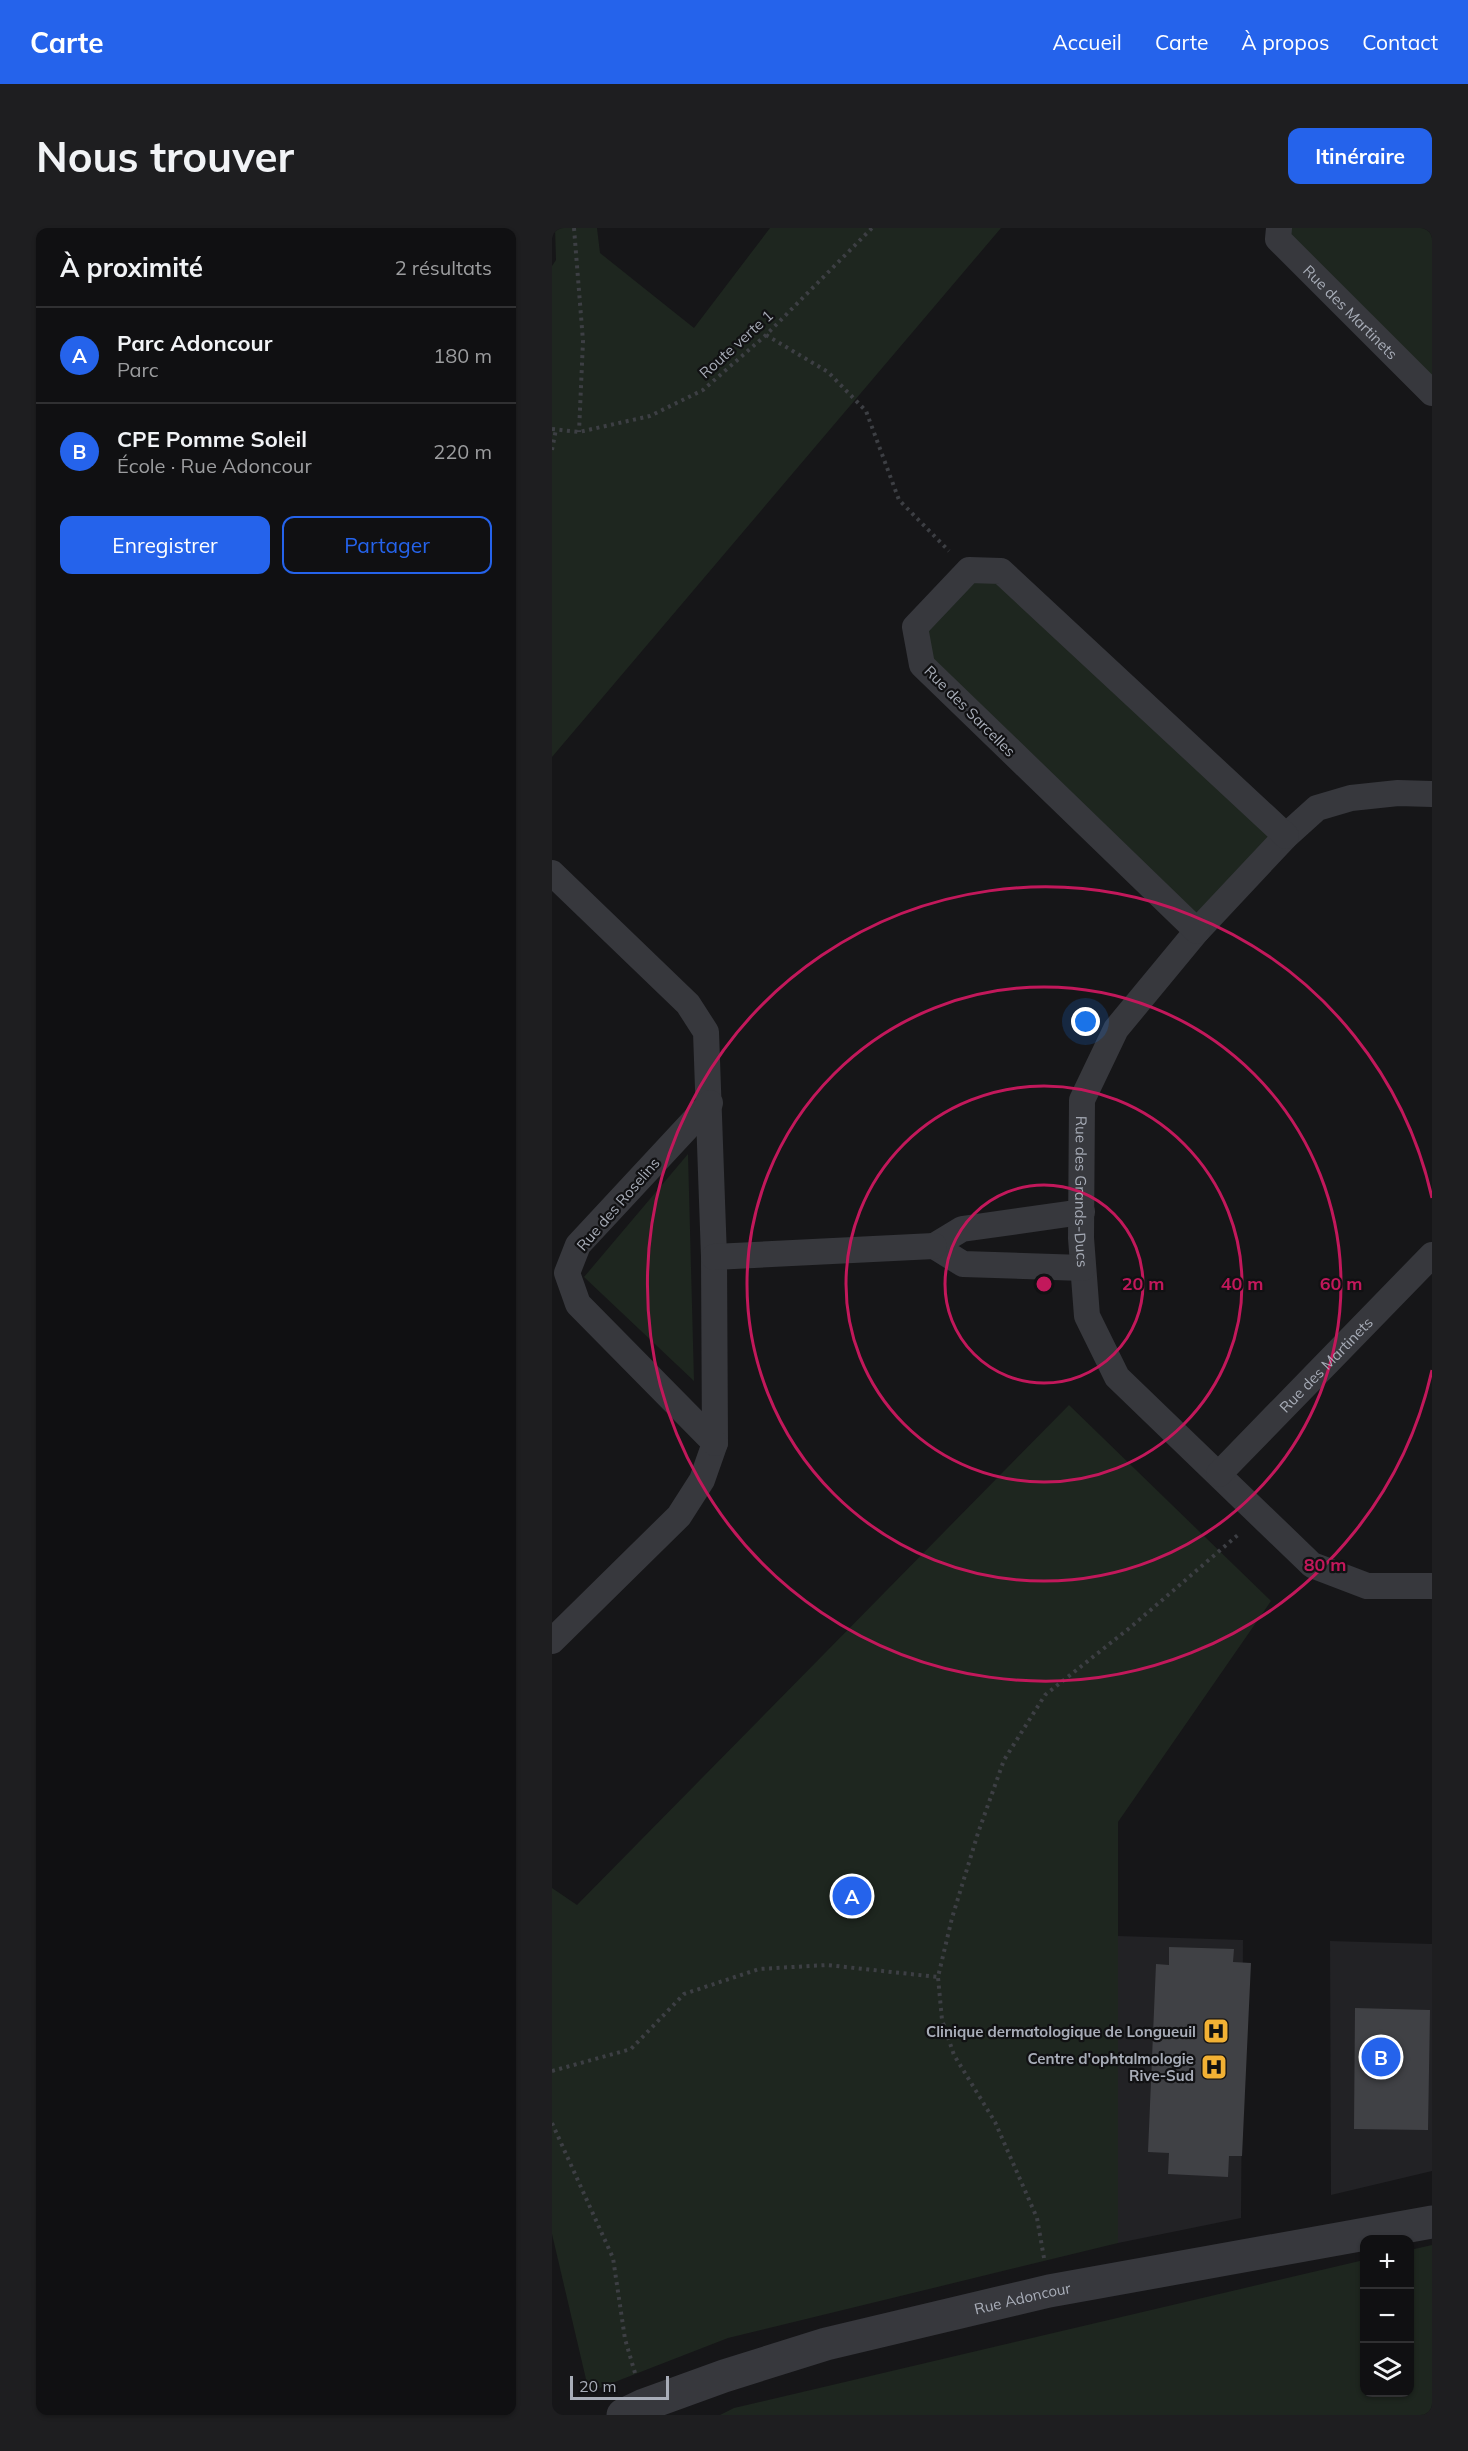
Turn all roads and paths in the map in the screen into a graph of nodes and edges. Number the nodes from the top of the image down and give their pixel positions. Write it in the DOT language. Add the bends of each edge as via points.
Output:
graph roads {
  1 [pos="574,228"];
  2 [pos="872,228"];
  3 [pos="1279,228"];
  4 [pos="766,335"];
  5 [pos="1432,393"];
  6 [pos="554,429"];
  7 [pos="579,432"];
  8 [pos="552,450"];
  9 [pos="969,570"];
  10 [pos="1432,794"];
  11 [pos="1286,836"];
  12 [pos="552,873"];
  13 [pos="1197,931"];
  14 [pos="710,1103"];
  15 [pos="1082,1212"];
  16 [pos="934,1246"];
  17 [pos="1432,1255"];
  18 [pos="714,1257"];
  19 [pos="1083,1268"];
  20 [pos="715,1443"];
  21 [pos="1219,1474"];
  22 [pos="1261,1515"];
  23 [pos="1432,1586"];
  24 [pos="552,1641"];
  25 [pos="938,1977"];
  26 [pos="552,2071"];
  27 [pos="552,2123"];
  28 [pos="1432,2222"];
  29 [pos="1049,2291"];
  30 [pos="634,2410"];
  1 -- 7 [label="path" via="583,341"];
  2 -- 4 [label="path, Route verte 1"];
  3 -- 5 [label="street, Rue des Martinets" via="1278,239"];
  4 -- 7 [label="path, Route verte 1" via="703,390 650,416"];
  4 -- 9 [label="path" via="828,372 866,411 899,500"];
  6 -- 7 [label="path, Route verte 1"];
  6 -- 8 [label="path"];
  9 -- 11 [label="street" via="1001,571"];
  9 -- 13 [label="street, Rue des Sarcelles" via="915,627 922,666"];
  10 -- 11 [label="street, Rue des Grands-Ducs" via="1351,798 1317,808"];
  11 -- 13 [label="street, Rue des Grands-Ducs"];
  12 -- 14 [label="street" via="688,1004 706,1032"];
  13 -- 15 [label="street, Rue des Grands-Ducs" via="1116,1029 1082,1100"];
  14 -- 18 [label="street"];
  14 -- 20 [label="street, Rue des Roselins" via="578,1245 567,1273 578,1304"];
  15 -- 16 [label="street" via="962,1229"];
  15 -- 19 [label="street, Rue des Grands-Ducs"];
  16 -- 18 [label="street"];
  16 -- 19 [label="street" via="963,1264"];
  17 -- 21 [label="street, Rue des Martinets"];
  18 -- 20 [label="street"];
  19 -- 21 [label="street, Rue des Grands-Ducs" via="1087,1316 1117,1377"];
  20 -- 24 [label="street" via="702,1480 679,1516"];
  21 -- 22 [label="street, Rue des Grands-Ducs"];
  22 -- 23 [label="street, Rue des Grands-Ducs" via="1312,1565 1366,1586"];
  22 -- 25 [label="path" via="1045,1695 1005,1760 978,1833"];
  25 -- 26 [label="path" via="827,1965 759,1969 684,1994 631,2049"];
  25 -- 29 [label="path" via="942,2020 954,2055 994,2122 1036,2218"];
  27 -- 30 [label="path" via="613,2258"];
  28 -- 29 [label="street, Rue Adoncour"];
  29 -- 30 [label="street, Rue Adoncour" via="826,2344"];
}
